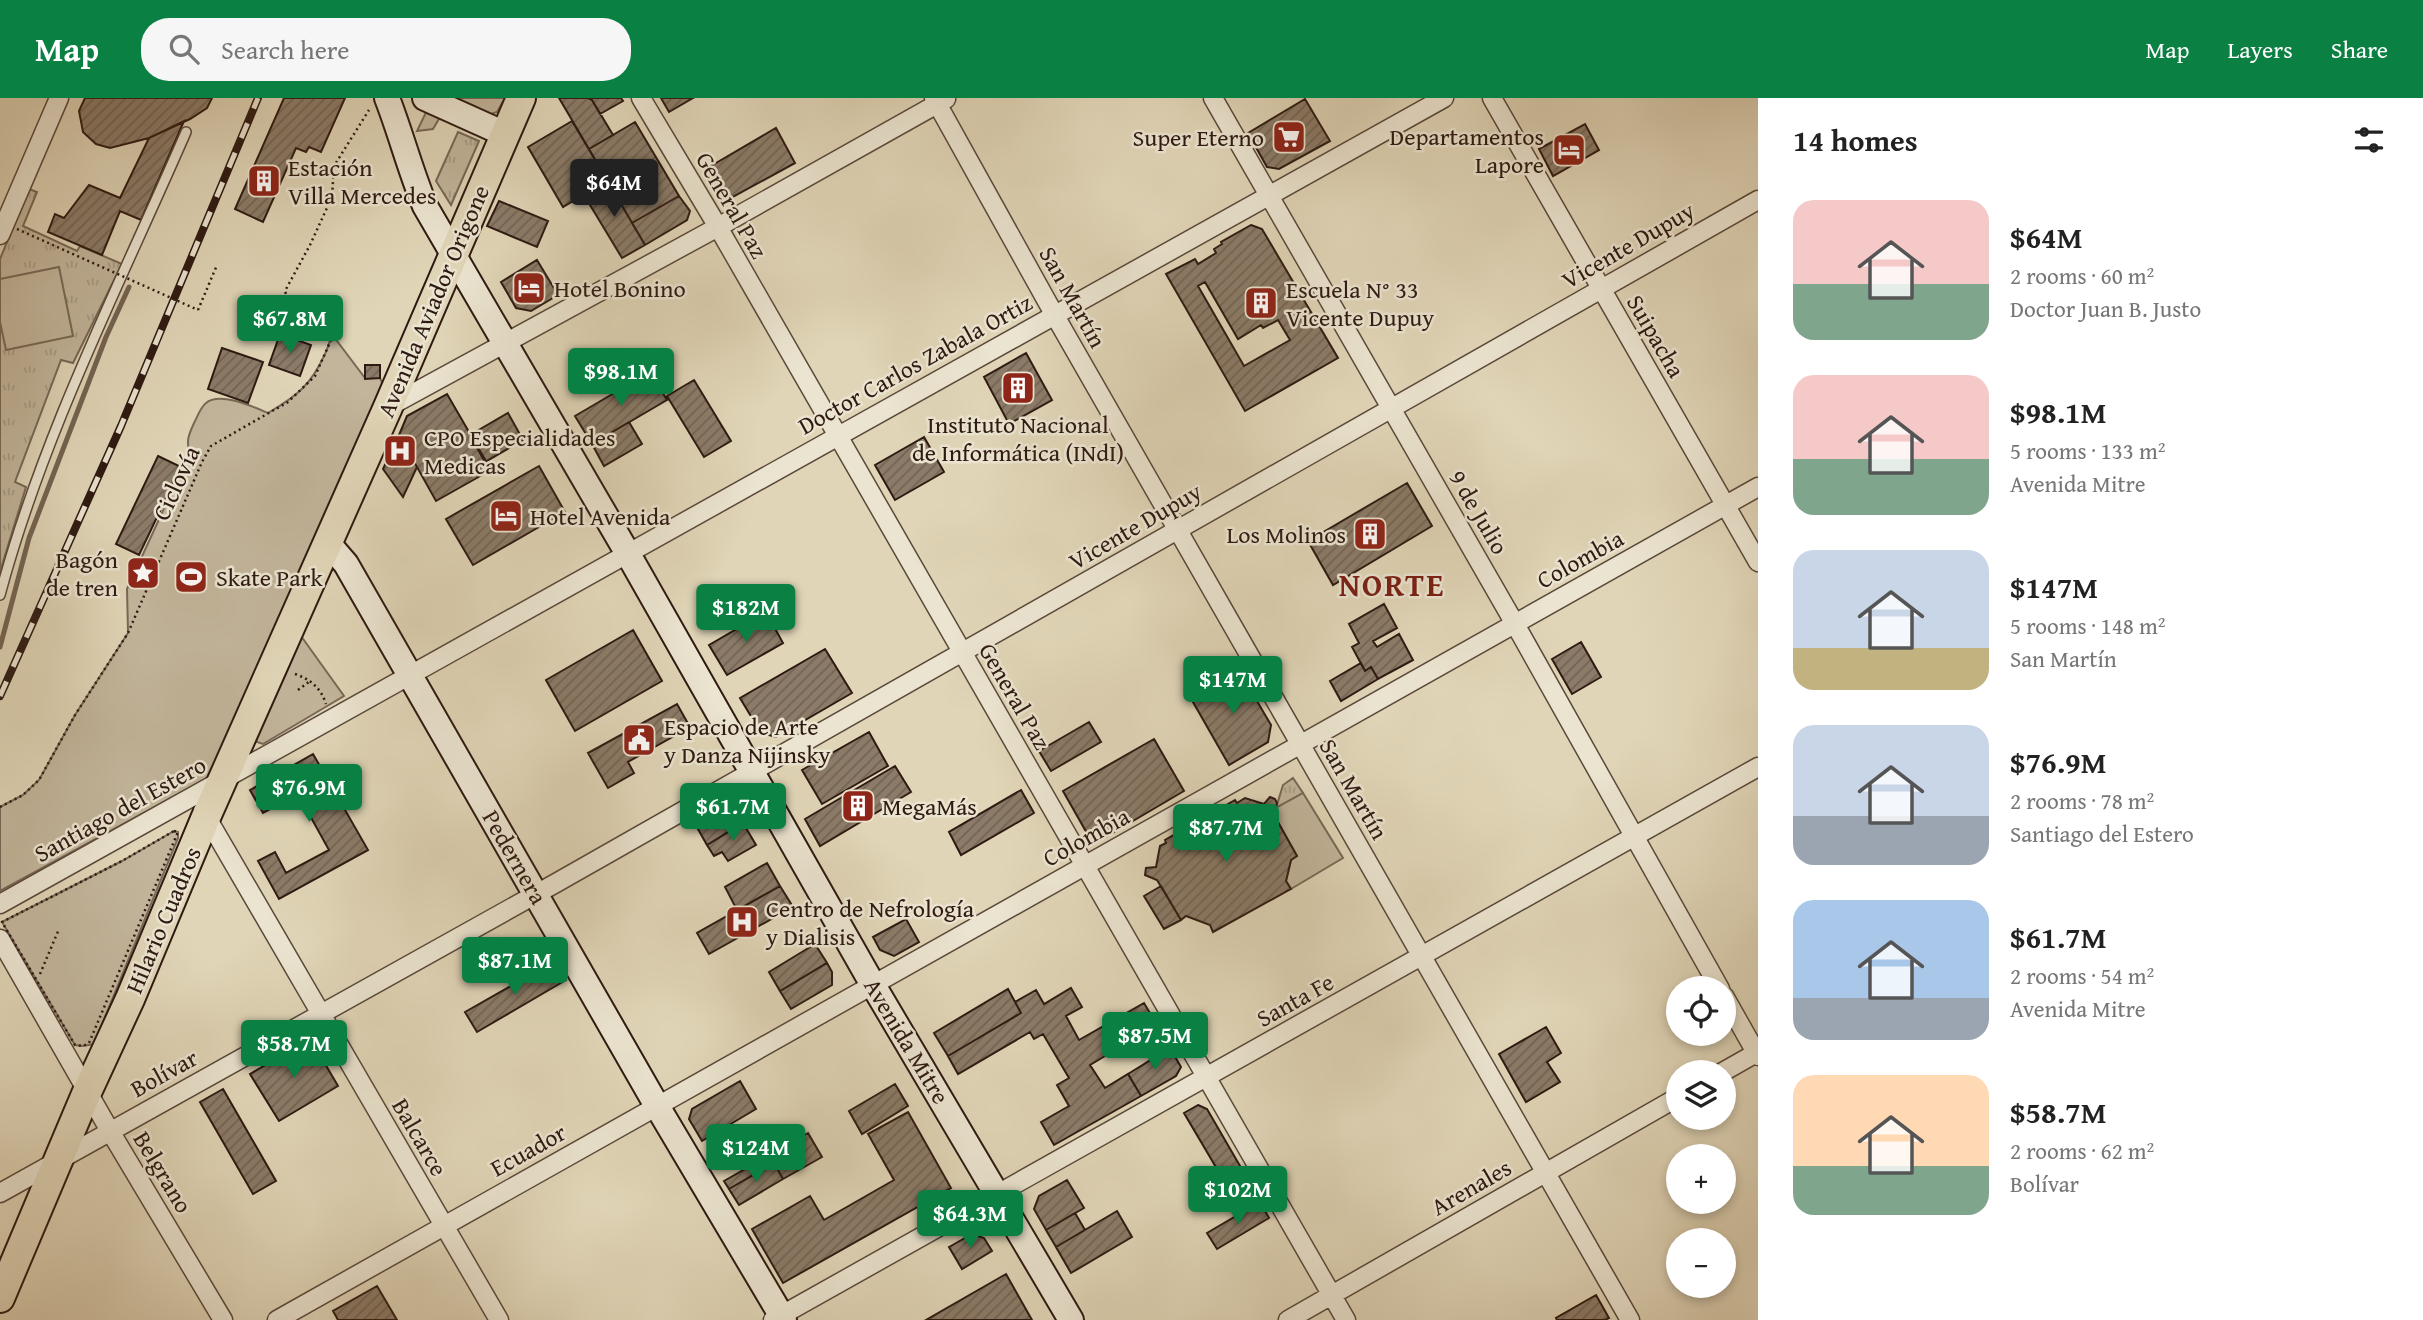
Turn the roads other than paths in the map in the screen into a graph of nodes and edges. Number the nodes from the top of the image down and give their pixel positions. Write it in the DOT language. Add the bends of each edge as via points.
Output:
graph roads {
  1 [pos="60,98"];
  2 [pos="425,98"];
  3 [pos="521,98"];
  4 [pos="641,98"];
  5 [pos="1213,98"];
  6 [pos="1444,98"];
  7 [pos="1492,98"];
  8 [pos="939,100"];
  9 [pos="379,103"];
  10 [pos="186,132"];
  11 [pos="505,134"];
  12 [pos="1269,196"];
  13 [pos="1758,200"];
  14 [pos="718,227"];
  15 [pos="8,232"];
  16 [pos="453,253"];
  17 [pos="1601,289"];
  18 [pos="1054,314"];
  19 [pos="505,342"];
  20 [pos="388,407"];
  21 [pos="1391,408"];
  22 [pos="837,435"];
  23 [pos="1758,487"];
  24 [pos="1726,506"];
  25 [pos="1177,530"];
  26 [pos="327,542"];
  27 [pos="628,554"];
  28 [pos="1758,562"];
  29 [pos="0,595"];
  30 [pos="1515,624"];
  31 [pos="961,652"];
  32 [pos="410,674"];
  33 [pos="1300,745"];
  34 [pos="1758,767"];
  35 [pos="752,771"];
  36 [pos="225,779"];
  37 [pos="200,807"];
  38 [pos="1634,837"];
  39 [pos="1086,865"];
  40 [pos="536,894"];
  41 [pos="0,904"];
  42 [pos="0,939"];
  43 [pos="1422,957"];
  44 [pos="1713,976"];
  45 [pos="873,985"];
  46 [pos="320,1015"];
  47 [pos="1736,1017"];
  48 [pos="1757,1054"];
  49 [pos="1736,1065"];
  50 [pos="1206,1078"];
  51 [pos="88,1093"];
  52 [pos="1666,1104"];
  53 [pos="657,1106"];
  54 [pos="110,1132"];
  55 [pos="59,1160"];
  56 [pos="1545,1172"];
  57 [pos="0,1193"];
  58 [pos="998,1194"];
  59 [pos="444,1226"];
  60 [pos="1331,1295"];
  61 [pos="0,1298"];
  62 [pos="779,1318"];
  63 [pos="223,1320"];
  64 [pos="277,1320"];
  65 [pos="499,1320"];
  66 [pos="1071,1320"];
  67 [pos="1288,1320"];
  68 [pos="1346,1320"];
  69 [pos="1630,1320"];
  1 -- 15 [label="street"];
  2 -- 11 [label="main road"];
  3 -- 11 [label="main road, Avenida Aviador Origone"];
  4 -- 14 [label="street, General Paz"];
  5 -- 12 [label="street, 9 de Julio"];
  6 -- 12 [label="street, Doctor Carlos Zabala Ortiz"];
  7 -- 17 [label="street, Suipacha"];
  8 -- 14 [label="street"];
  8 -- 18 [label="street, San Martín"];
  9 -- 16 [label="main road, Avenida Mitre" via="425,206"];
  10 -- 29 [label="lane" via="94,337 29,501"];
  11 -- 16 [label="main road, Avenida Aviador Origone"];
  12 -- 18 [label="street, Doctor Carlos Zabala Ortiz"];
  12 -- 21 [label="street, 9 de Julio"];
  13 -- 17 [label="street, Vicente Dupuy"];
  14 -- 19 [label="street"];
  14 -- 22 [label="street, General Paz"];
  16 -- 19 [label="main road, Avenida Mitre"];
  16 -- 20 [label="main road, Avenida Aviador Origone"];
  17 -- 21 [label="street, Vicente Dupuy"];
  17 -- 24 [label="street, Suipacha"];
  18 -- 22 [label="street, Doctor Carlos Zabala Ortiz"];
  18 -- 25 [label="street, San Martín"];
  19 -- 20 [label="street"];
  19 -- 27 [label="main road, Avenida Mitre"];
  20 -- 26 [label="main road, Avenida Aviador Origone"];
  21 -- 25 [label="street, Vicente Dupuy"];
  21 -- 30 [label="street, 9 de Julio"];
  22 -- 27 [label="street, Doctor Carlos Zabala Ortiz"];
  22 -- 31 [label="street, General Paz"];
  23 -- 24 [label="street, Colombia"];
  24 -- 28 [label="street, Suipacha"];
  24 -- 30 [label="street, Colombia"];
  25 -- 31 [label="street, Vicente Dupuy"];
  25 -- 33 [label="street, San Martín"];
  26 -- 32 [label="main road, Pedernera" via="346,564"];
  26 -- 36 [label="main road, Hilario Cuadros"];
  27 -- 32 [label="street, Doctor Carlos Zabala Ortiz"];
  27 -- 35 [label="main road, Avenida Mitre"];
  30 -- 33 [label="street, Colombia"];
  30 -- 38 [label="street, 9 de Julio"];
  31 -- 35 [label="street, Vicente Dupuy"];
  31 -- 39 [label="street, General Paz"];
  32 -- 36 [label="street, Santiago del Estero"];
  32 -- 40 [label="main road, Pedernera"];
  33 -- 39 [label="street, Colombia"];
  33 -- 43 [label="street, San Martín"];
  34 -- 38 [label="street, Santa Fe"];
  35 -- 40 [label="street, Vicente Dupuy"];
  35 -- 45 [label="main road, Avenida Mitre"];
  36 -- 37 [label="main road, Hilario Cuadros"];
  37 -- 41 [label="street, Santiago del Estero"];
  37 -- 46 [label="street, Balcarce"];
  37 -- 51 [label="main road, Hilario Cuadros" via="130,999"];
  38 -- 43 [label="street, Santa Fe"];
  38 -- 44 [label="street, 9 de Julio"];
  39 -- 45 [label="street, Colombia"];
  39 -- 50 [label="street, General Paz"];
  40 -- 46 [label="street, Bolívar"];
  40 -- 53 [label="main road, Pedernera"];
  42 -- 51 [label="street, Belgrano"];
  43 -- 50 [label="street, Santa Fe"];
  43 -- 56 [label="street, San Martín"];
  45 -- 53 [label="street, Colombia"];
  45 -- 58 [label="main road, Avenida Mitre"];
  46 -- 54 [label="street, Bolívar"];
  46 -- 59 [label="street, Balcarce"];
  47 -- 48 [label="street"];
  48 -- 49 [label="street"];
  50 -- 58 [label="street, Santa Fe"];
  50 -- 60 [label="street, General Paz"];
  51 -- 54 [label="street, Belgrano"];
  51 -- 55 [label="main road, Hilario Cuadros"];
  52 -- 56 [label="street, Arenales"];
  53 -- 59 [label="street, Ecuador"];
  53 -- 62 [label="main road, Pedernera"];
  54 -- 55 [label="street, Bolívar"];
  54 -- 63 [label="street, Belgrano"];
  55 -- 57 [label="street, Bolívar"];
  55 -- 61 [label="main road, Hilario Cuadros"];
  56 -- 60 [label="street, Arenales"];
  56 -- 69 [label="street, San Martín"];
  58 -- 62 [label="street, Santa Fe"];
  58 -- 66 [label="main road, Avenida Mitre"];
  59 -- 64 [label="street, Ecuador"];
  59 -- 65 [label="street, Balcarce"];
  60 -- 67 [label="street, Arenales"];
  60 -- 68 [label="street, General Paz"];
}
